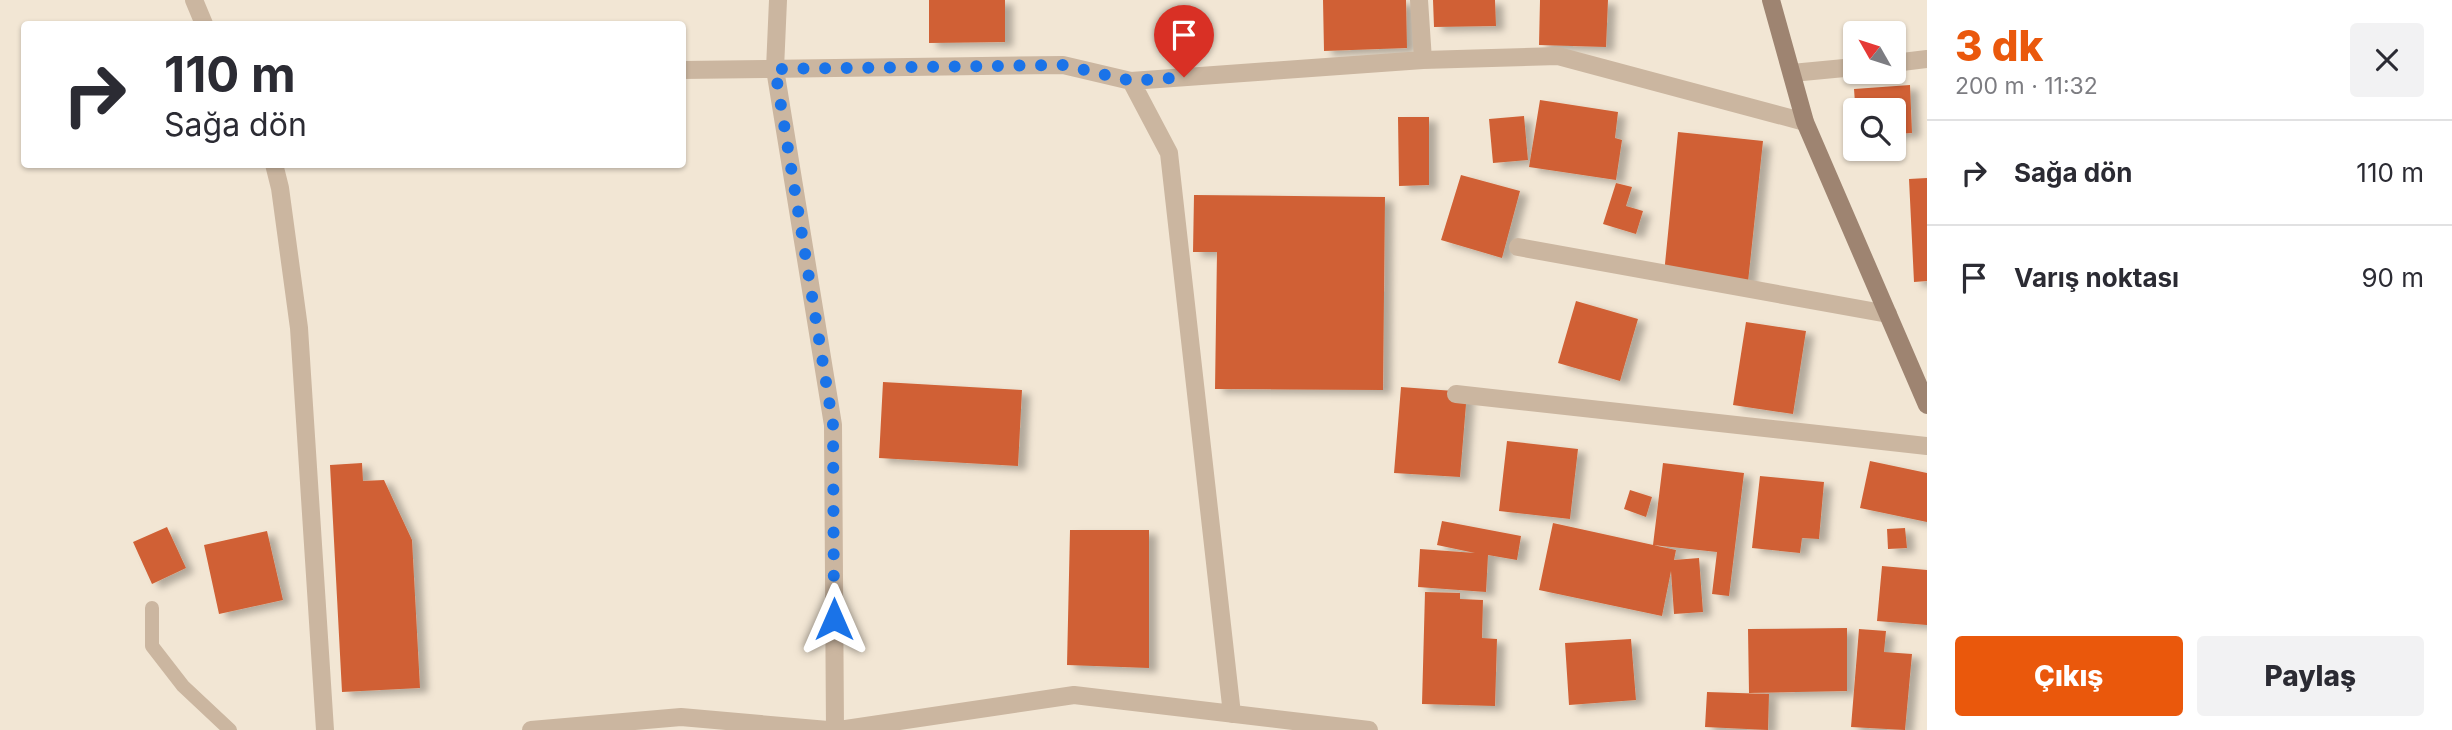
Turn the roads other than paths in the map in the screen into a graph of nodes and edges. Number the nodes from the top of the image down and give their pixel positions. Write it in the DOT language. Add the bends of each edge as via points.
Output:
graph roads {
  1 [pos="194,0"];
  2 [pos="778,0"];
  3 [pos="1419,0"];
  4 [pos="1771,0"];
  5 [pos="203,21"];
  6 [pos="1423,60"];
  7 [pos="1927,60"];
  8 [pos="1906,62"];
  9 [pos="1843,68"];
  10 [pos="775,69"];
  11 [pos="686,70"];
  12 [pos="1791,73"];
  13 [pos="1132,81"];
  14 [pos="1805,122"];
  15 [pos="275,168"];
  16 [pos="1518,247"];
  17 [pos="1888,314"];
  18 [pos="1456,394"];
  19 [pos="1927,405"];
  20 [pos="1927,446"];
  21 [pos="152,608"];
  22 [pos="1232,714"];
  23 [pos="230,730"];
  24 [pos="325,730"];
  25 [pos="531,730"];
  26 [pos="828,730"];
  27 [pos="837,730"];
  28 [pos="1369,730"];
  1 -- 5 [label="street"];
  2 -- 10 [label="street"];
  3 -- 6 [label="street"];
  4 -- 12 [label="street"];
  6 -- 13 [label="street"];
  6 -- 14 [label="street" via="1558,57"];
  7 -- 8 [label="street"];
  9 -- 12 [label="street"];
  10 -- 11 [label="street"];
  10 -- 13 [label="street" via="1063,65"];
  10 -- 27 [label="street" via="833,425"];
  12 -- 14 [label="street"];
  13 -- 22 [label="street" via="1168,153"];
  14 -- 17 [label="street"];
  15 -- 24 [label="street" via="299,328"];
  16 -- 17 [label="street"];
  17 -- 19 [label="street"];
  18 -- 20 [label="street"];
  21 -- 23 [label="lane" via="152,646 183,686"];
  22 -- 27 [label="street" via="1074,695"];
  22 -- 28 [label="street"];
  25 -- 26 [label="street" via="681,717"];
}
